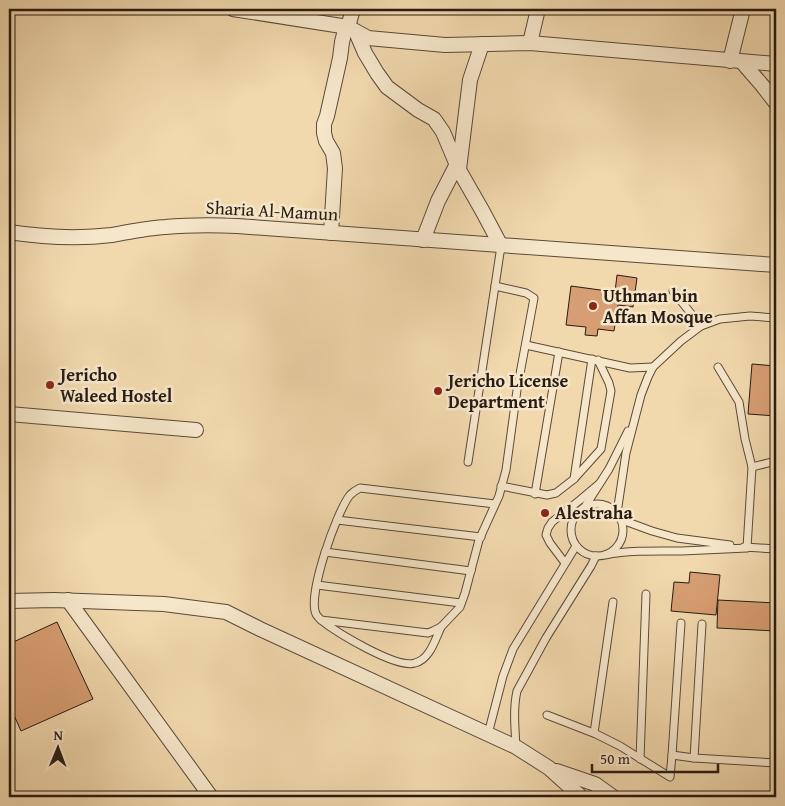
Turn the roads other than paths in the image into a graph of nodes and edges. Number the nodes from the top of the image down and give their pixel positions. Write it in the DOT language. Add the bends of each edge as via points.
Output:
graph roads {
  1 [pos="233,9"];
  2 [pos="352,9"];
  3 [pos="538,9"];
  4 [pos="743,9"];
  5 [pos="352,30"];
  6 [pos="530,43"];
  7 [pos="482,44"];
  8 [pos="736,61"];
  9 [pos="776,64"];
  10 [pos="776,103"];
  11 [pos="458,167"];
  12 [pos="9,232"];
  13 [pos="331,233"];
  14 [pos="423,240"];
  15 [pos="501,246"];
  16 [pos="776,265"];
  17 [pos="495,286"];
  18 [pos="673,291"];
  19 [pos="776,318"];
  20 [pos="701,326"];
  21 [pos="526,344"];
  22 [pos="559,352"];
  23 [pos="595,360"];
  24 [pos="653,367"];
  25 [pos="718,367"];
  26 [pos="9,414"];
  27 [pos="634,419"];
  28 [pos="196,430"];
  29 [pos="776,461"];
  30 [pos="468,462"];
  31 [pos="752,467"];
  32 [pos="574,480"];
  33 [pos="599,484"];
  34 [pos="501,486"];
  35 [pos="535,494"];
  36 [pos="495,504"];
  37 [pos="586,505"];
  38 [pos="617,513"];
  39 [pos="337,520"];
  40 [pos="622,520"];
  41 [pos="481,537"];
  42 [pos="576,546"];
  43 [pos="747,548"];
  44 [pos="776,549"];
  45 [pos="325,552"];
  46 [pos="605,555"];
  47 [pos="596,556"];
  48 [pos="565,563"];
  49 [pos="471,571"];
  50 [pos="317,585"];
  51 [pos="646,594"];
  52 [pos="68,600"];
  53 [pos="9,601"];
  54 [pos="613,602"];
  55 [pos="461,603"];
  56 [pos="321,620"];
  57 [pos="681,623"];
  58 [pos="702,624"];
  59 [pos="441,627"];
  60 [pos="547,715"];
  61 [pos="594,733"];
  62 [pos="488,734"];
  63 [pos="516,747"];
  64 [pos="672,755"];
  65 [pos="694,758"];
  66 [pos="640,759"];
  67 [pos="776,763"];
  68 [pos="549,768"];
  69 [pos="211,797"];
  70 [pos="580,797"];
  71 [pos="613,797"];
  1 -- 5 [label="street"];
  2 -- 5 [label="street"];
  3 -- 6 [label="street"];
  4 -- 8 [label="street"];
  5 -- 7 [label="street" via="368,38"];
  5 -- 11 [label="street" via="387,86 434,118"];
  5 -- 13 [label="street" via="344,34 324,124 335,168"];
  6 -- 7 [label="street"];
  6 -- 8 [label="street"];
  7 -- 11 [label="street" via="470,80"];
  8 -- 9 [label="street"];
  8 -- 10 [label="street"];
  11 -- 14 [label="street" via="438,201"];
  11 -- 15 [label="street"];
  12 -- 13 [label="street, Sharia Al-Mamun" via="32,236 87,236 201,225"];
  13 -- 14 [label="street, Sharia Al-Mamun"];
  14 -- 15 [label="street, Sharia Al-Mamun"];
  15 -- 16 [label="street, Sharia Al-Mamun"];
  15 -- 17 [label="lane"];
  17 -- 21 [label="lane" via="534,298"];
  17 -- 30 [label="lane"];
  18 -- 20 [label="lane"];
  19 -- 20 [label="lane" via="720,319"];
  20 -- 24 [label="lane"];
  21 -- 22 [label="lane"];
  21 -- 34 [label="lane"];
  22 -- 23 [label="lane"];
  22 -- 35 [label="lane"];
  23 -- 24 [label="lane" via="630,368"];
  23 -- 32 [label="lane"];
  23 -- 32 [label="lane" via="610,383 611,391 601,449"];
  24 -- 27 [label="lane"];
  25 -- 31 [label="lane" via="739,402"];
  26 -- 28 [label="street"];
  27 -- 33 [label="lane"];
  27 -- 38 [label="lane"];
  29 -- 31 [label="lane"];
  31 -- 43 [label="lane"];
  32 -- 35 [label="lane" via="556,493"];
  33 -- 37 [label="lane"];
  33 -- 48 [label="lane" via="548,528 546,535"];
  34 -- 35 [label="lane"];
  34 -- 36 [label="lane"];
  36 -- 39 [label="lane" via="360,488 351,493"];
  36 -- 41 [label="lane"];
  37 -- 38 [label="lane" via="603,504"];
  37 -- 42 [label="lane" via="573,517 570,526"];
  38 -- 40 [label="lane"];
  39 -- 41 [label="lane"];
  39 -- 45 [label="lane"];
  40 -- 43 [label="lane" via="677,538"];
  40 -- 46 [label="lane" via="619,544"];
  41 -- 49 [label="lane"];
  42 -- 47 [label="lane"];
  42 -- 48 [label="lane"];
  43 -- 44 [label="lane"];
  43 -- 46 [label="lane" via="637,550"];
  45 -- 49 [label="lane"];
  45 -- 50 [label="lane"];
  46 -- 47 [label="lane"];
  47 -- 63 [label="lane" via="517,691"];
  48 -- 62 [label="lane" via="513,649"];
  49 -- 55 [label="lane"];
  50 -- 55 [label="lane"];
  50 -- 56 [label="lane" via="315,613"];
  51 -- 66 [label="lane"];
  52 -- 53 [label="street"];
  52 -- 62 [label="street" via="164,604 226,612"];
  52 -- 69 [label="street"];
  54 -- 61 [label="lane"];
  55 -- 59 [label="lane"];
  56 -- 59 [label="lane" via="428,633"];
  56 -- 59 [label="lane" via="348,638 404,664 423,658 432,649"];
  57 -- 64 [label="lane"];
  58 -- 65 [label="lane"];
  60 -- 61 [label="lane"];
  61 -- 66 [label="lane"];
  62 -- 63 [label="street"];
  63 -- 68 [label="street"];
  64 -- 65 [label="lane"];
  64 -- 66 [label="lane" via="670,777"];
  65 -- 67 [label="lane"];
  68 -- 70 [label="street"];
  68 -- 71 [label="street" via="595,784"];
}
